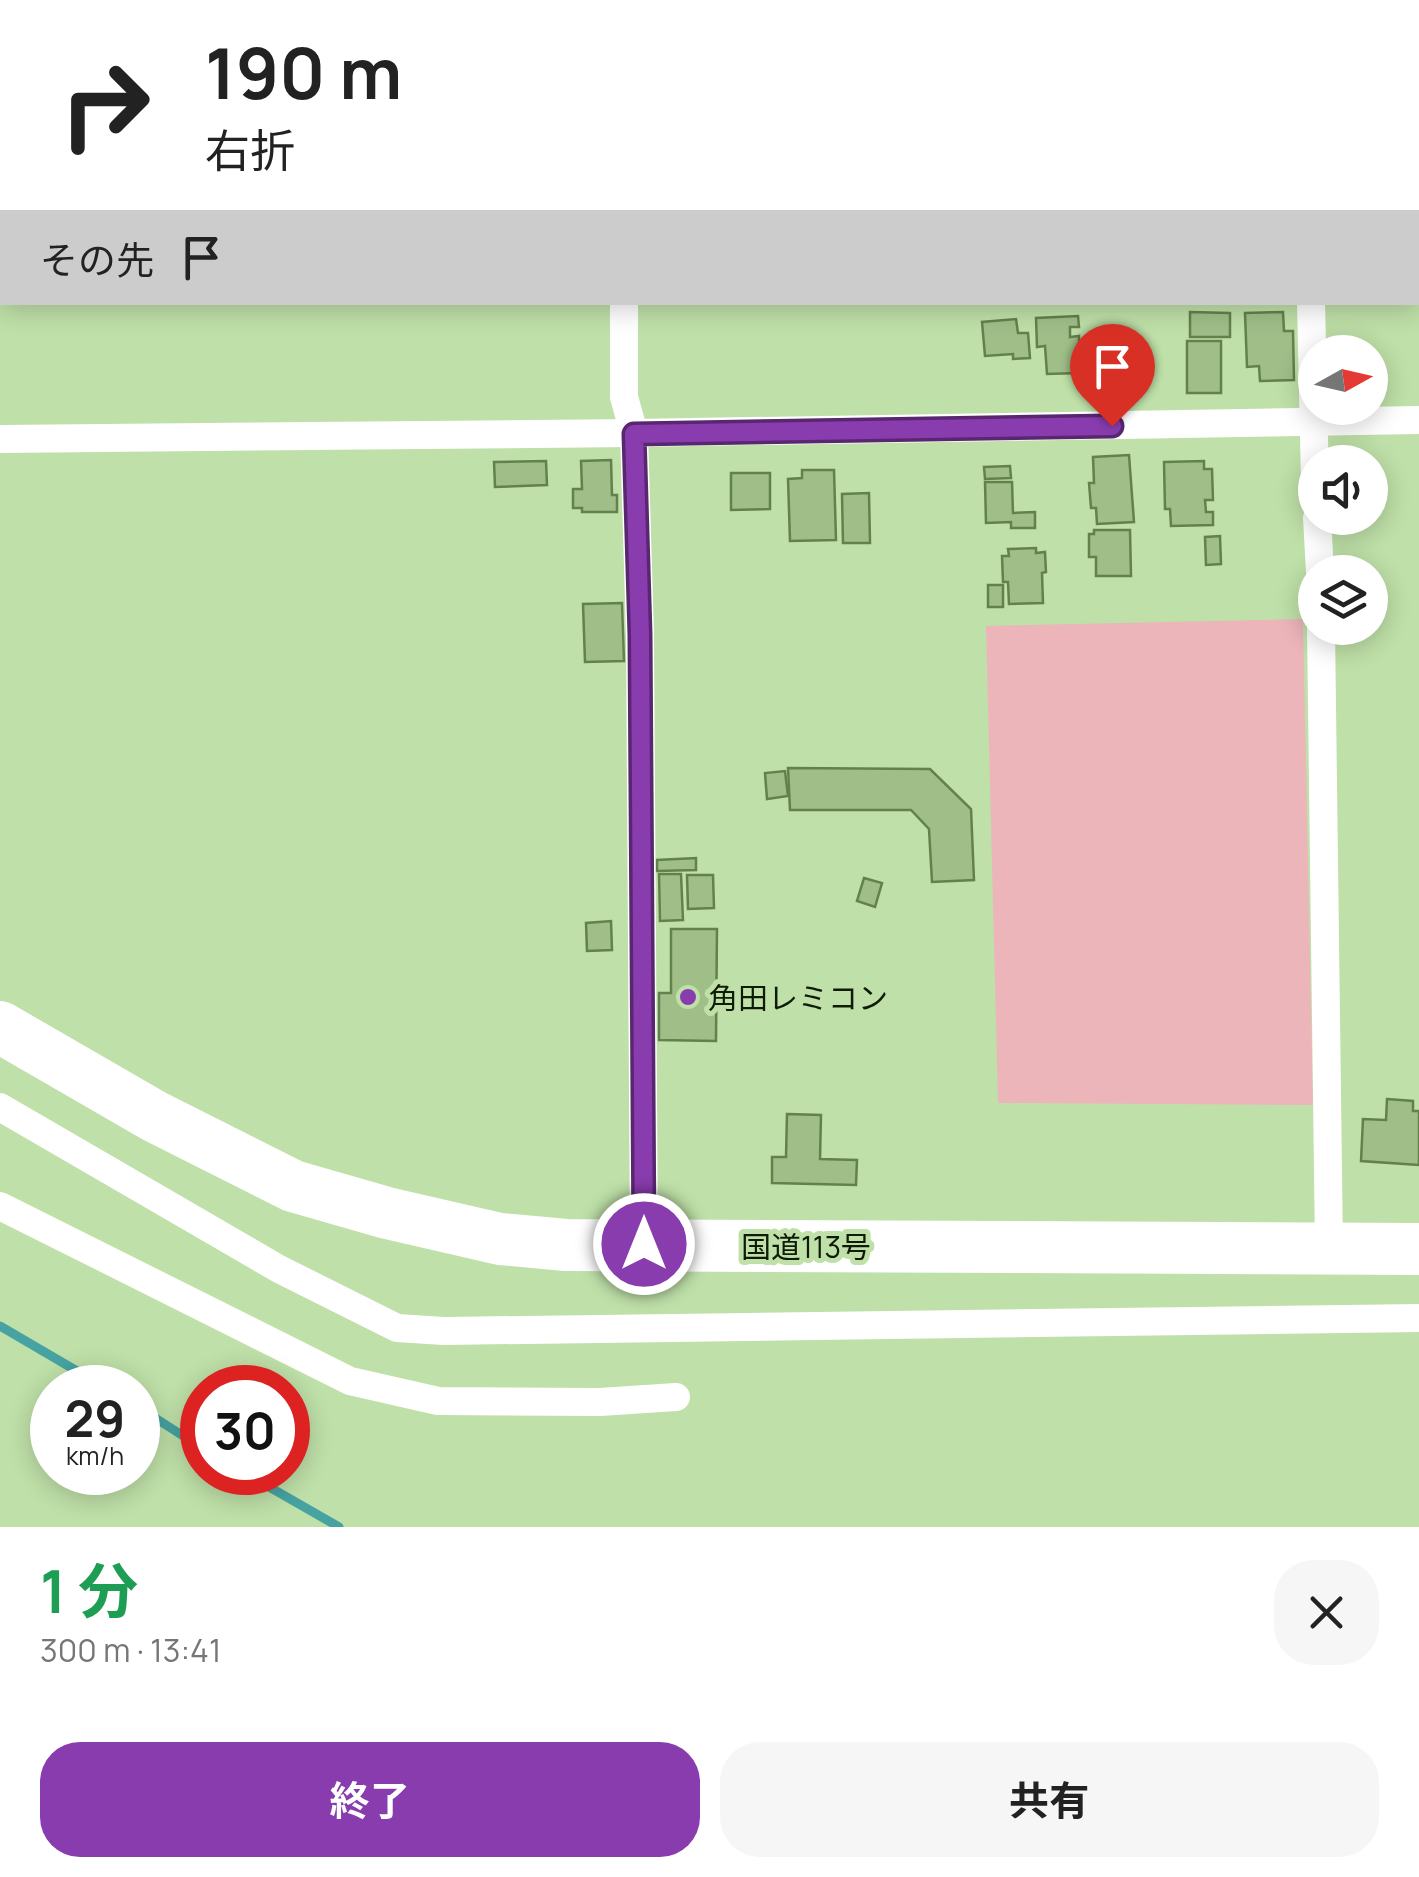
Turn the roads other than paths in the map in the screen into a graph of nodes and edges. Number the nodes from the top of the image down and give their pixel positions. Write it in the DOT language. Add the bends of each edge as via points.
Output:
graph roads {
  1 [pos="624,305"];
  2 [pos="1311,305"];
  3 [pos="1311,335"];
  4 [pos="1419,420"];
  5 [pos="1388,421"];
  6 [pos="1298,422"];
  7 [pos="634,434"];
  8 [pos="0,439"];
  9 [pos="1321,645"];
  10 [pos="0,1027"];
  11 [pos="0,1107"];
  12 [pos="0,1206"];
  13 [pos="644,1244"];
  14 [pos="1419,1249"];
  15 [pos="1329,1250"];
  16 [pos="1419,1318"];
  17 [pos="676,1397"];
  1 -- 7 [label="street" via="624,398"];
  2 -- 3 [label="street"];
  4 -- 5 [label="street"];
  6 -- 7 [label="street"];
  7 -- 8 [label="street"];
  7 -- 13 [label="street"];
  9 -- 15 [label="street"];
  10 -- 13 [label="highway, 国道113号" via="293,1186 500,1239"];
  11 -- 16 [label="street" via="279,1269 397,1328"];
  12 -- 17 [label="street" via="350,1381 438,1401"];
  13 -- 15 [label="highway, 国道113号"];
  14 -- 15 [label="highway, 国道113号"];
}
